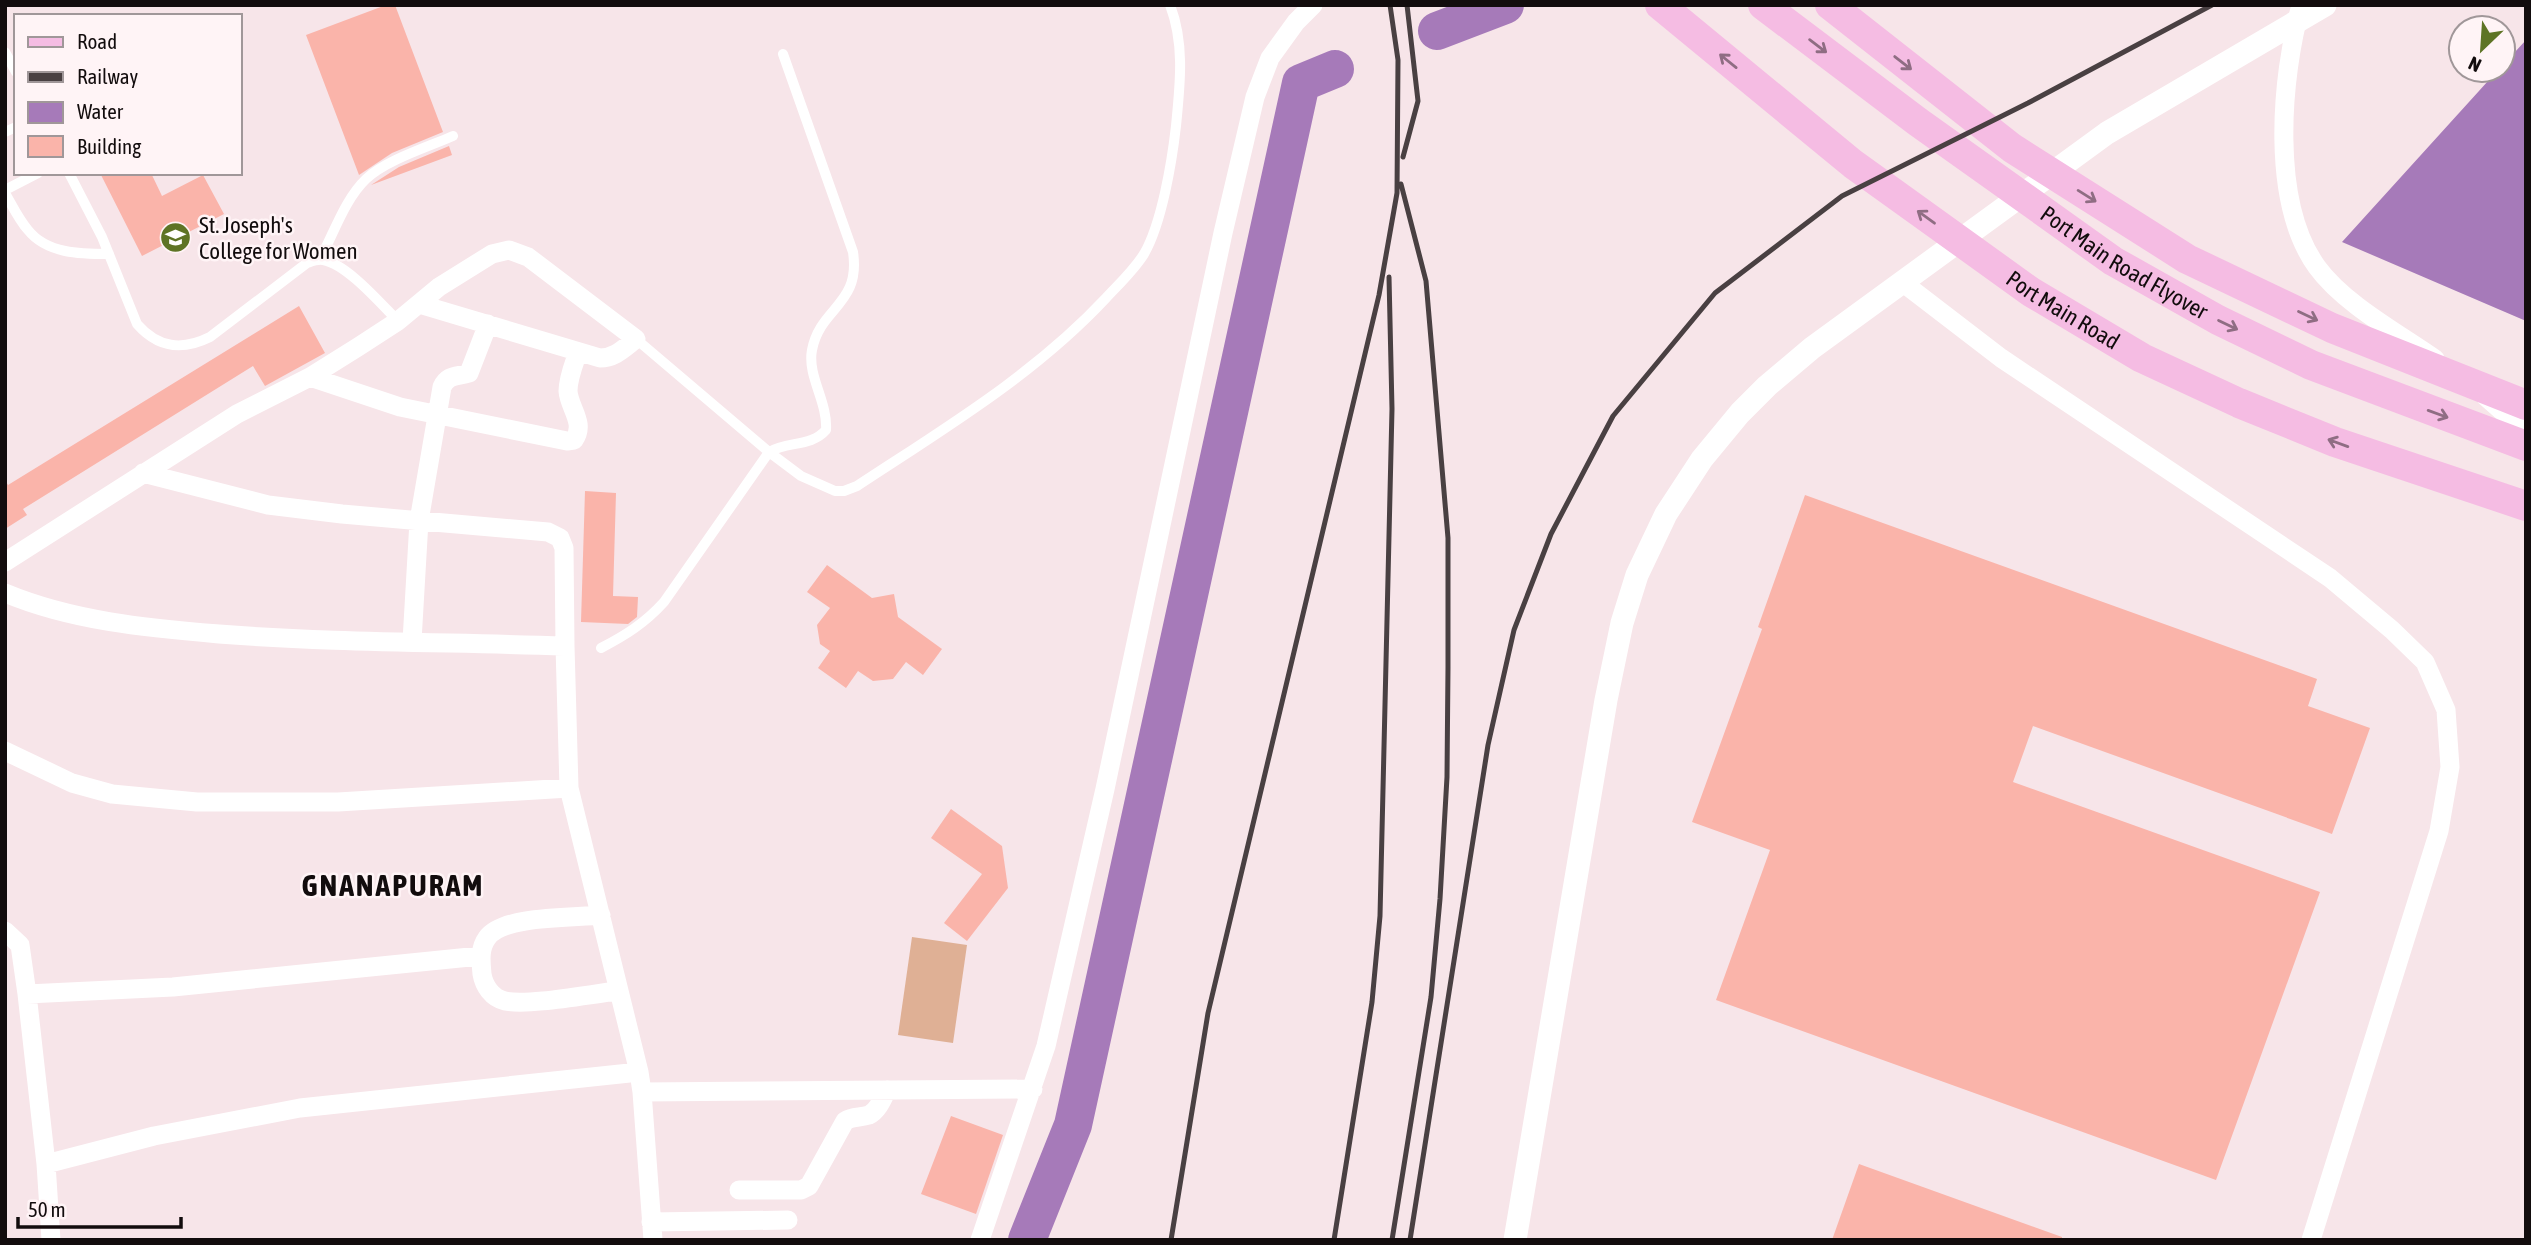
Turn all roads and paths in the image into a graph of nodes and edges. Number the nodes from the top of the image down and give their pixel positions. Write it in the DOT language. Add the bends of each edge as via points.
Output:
graph roads {
  1 [pos="1170,5"];
  2 [pos="1313,5"];
  3 [pos="1660,5"];
  4 [pos="1763,5"];
  5 [pos="1830,5"];
  6 [pos="2325,5"];
  7 [pos="2299,12"];
  8 [pos="5,52"];
  9 [pos="783,54"];
  10 [pos="14,68"];
  11 [pos="453,136"];
  12 [pos="34,175"];
  13 [pos="70,175"];
  14 [pos="5,191"];
  15 [pos="109,254"];
  16 [pos="320,259"];
  17 [pos="1902,282"];
  18 [pos="419,304"];
  19 [pos="398,321"];
  20 [pos="488,324"];
  21 [pos="636,339"];
  22 [pos="578,352"];
  23 [pos="310,377"];
  24 [pos="2526,405"];
  25 [pos="437,416"];
  26 [pos="2526,432"];
  27 [pos="2526,446"];
  28 [pos="769,452"];
  29 [pos="143,473"];
  30 [pos="2526,506"];
  31 [pos="419,521"];
  32 [pos="5,562"];
  33 [pos="5,593"];
  34 [pos="412,641"];
  35 [pos="565,646"];
  36 [pos="601,648"];
  37 [pos="5,751"];
  38 [pos="569,788"];
  39 [pos="601,915"];
  40 [pos="5,931"];
  41 [pos="480,956"];
  42 [pos="618,991"];
  43 [pos="27,995"];
  44 [pos="641,1082"];
  45 [pos="1033,1089"];
  46 [pos="887,1090"];
  47 [pos="46,1164"];
  48 [pos="739,1190"];
  49 [pos="788,1220"];
  50 [pos="652,1231"];
  51 [pos="51,1240"];
  52 [pos="980,1240"];
  53 [pos="1514,1240"];
  54 [pos="2311,1240"];
  1 -- 28 [label="lane" via="1180,60 1174,145 1153,234 1126,276 1057,348 1029,370 857,486 835,491 819,485"];
  2 -- 45 [label="street" via="1270,58 1255,97 1102,801"];
  30 -- 3 [label="main road, Port Main Road, one-way" via="2323,437 2142,358 2032,292 1853,164"];
  4 -- 27 [label="main road, Port Main Road Flyover, one-way" via="2113,261 2311,365"];
  5 -- 24 [label="main road, Port Main Road Flyover, one-way" via="2012,148 2188,259 2332,328"];
  6 -- 7 [label="street"];
  7 -- 17 [label="street" via="2107,133"];
  7 -- 26 [label="street" via="2283,125 2288,194 2317,267 2347,297 2472,385"];
  8 -- 10 [label="lane"];
  9 -- 28 [label="lane" via="856,271 850,289 817,333 811,351 825,404 826,430 819,438 781,445"];
  11 -- 16 [label="lane" via="368,177"];
  12 -- 14 [label="lane"];
  13 -- 15 [label="lane"];
  14 -- 15 [label="lane" via="27,230 40,241 80,254"];
  15 -- 16 [label="lane" via="138,324 160,343 178,347 210,337 307,263"];
  16 -- 19 [label="lane" via="347,272"];
  17 -- 53 [label="street" via="1812,348 1740,413 1666,514 1637,575 1606,700"];
  17 -- 54 [label="street" via="2001,358 2330,579 2425,662 2446,710 2450,767 2439,831"];
  18 -- 19 [label="street"];
  18 -- 20 [label="street"];
  18 -- 21 [label="street" via="492,254 509,250 528,257"];
  19 -- 23 [label="street"];
  20 -- 22 [label="street"];
  20 -- 25 [label="street" via="468,373 446,380"];
  21 -- 22 [label="street" via="610,358"];
  21 -- 28 [label="lane"];
  22 -- 25 [label="street" via="568,387 579,426 574,440"];
  23 -- 25 [label="street"];
  23 -- 29 [label="street" via="237,414"];
  25 -- 31 [label="street"];
  28 -- 36 [label="lane" via="664,602 634,631"];
  29 -- 31 [label="street" via="268,505"];
  29 -- 32 [label="street"];
  31 -- 34 [label="street"];
  31 -- 35 [label="street" via="548,532 560,538 564,548"];
  33 -- 34 [label="street" via="48,609 175,631"];
  34 -- 35 [label="street"];
  35 -- 38 [label="street"];
  37 -- 38 [label="street" via="72,783 112,794 197,802 338,802"];
  38 -- 39 [label="street"];
  39 -- 41 [label="street" via="498,928 487,938"];
  39 -- 42 [label="street"];
  40 -- 43 [label="street" via="20,945"];
  41 -- 42 [label="street" via="483,980 490,993 503,1001"];
  41 -- 43 [label="street" via="173,987"];
  42 -- 44 [label="street"];
  43 -- 47 [label="street"];
  44 -- 46 [label="street"];
  44 -- 47 [label="street" via="300,1108 154,1136"];
  44 -- 50 [label="street"];
  45 -- 46 [label="street"];
  45 -- 52 [label="street"];
  46 -- 48 [label="street" via="870,1115 845,1121 809,1186 801,1190"];
  47 -- 51 [label="street"];
  49 -- 50 [label="street"];
}
